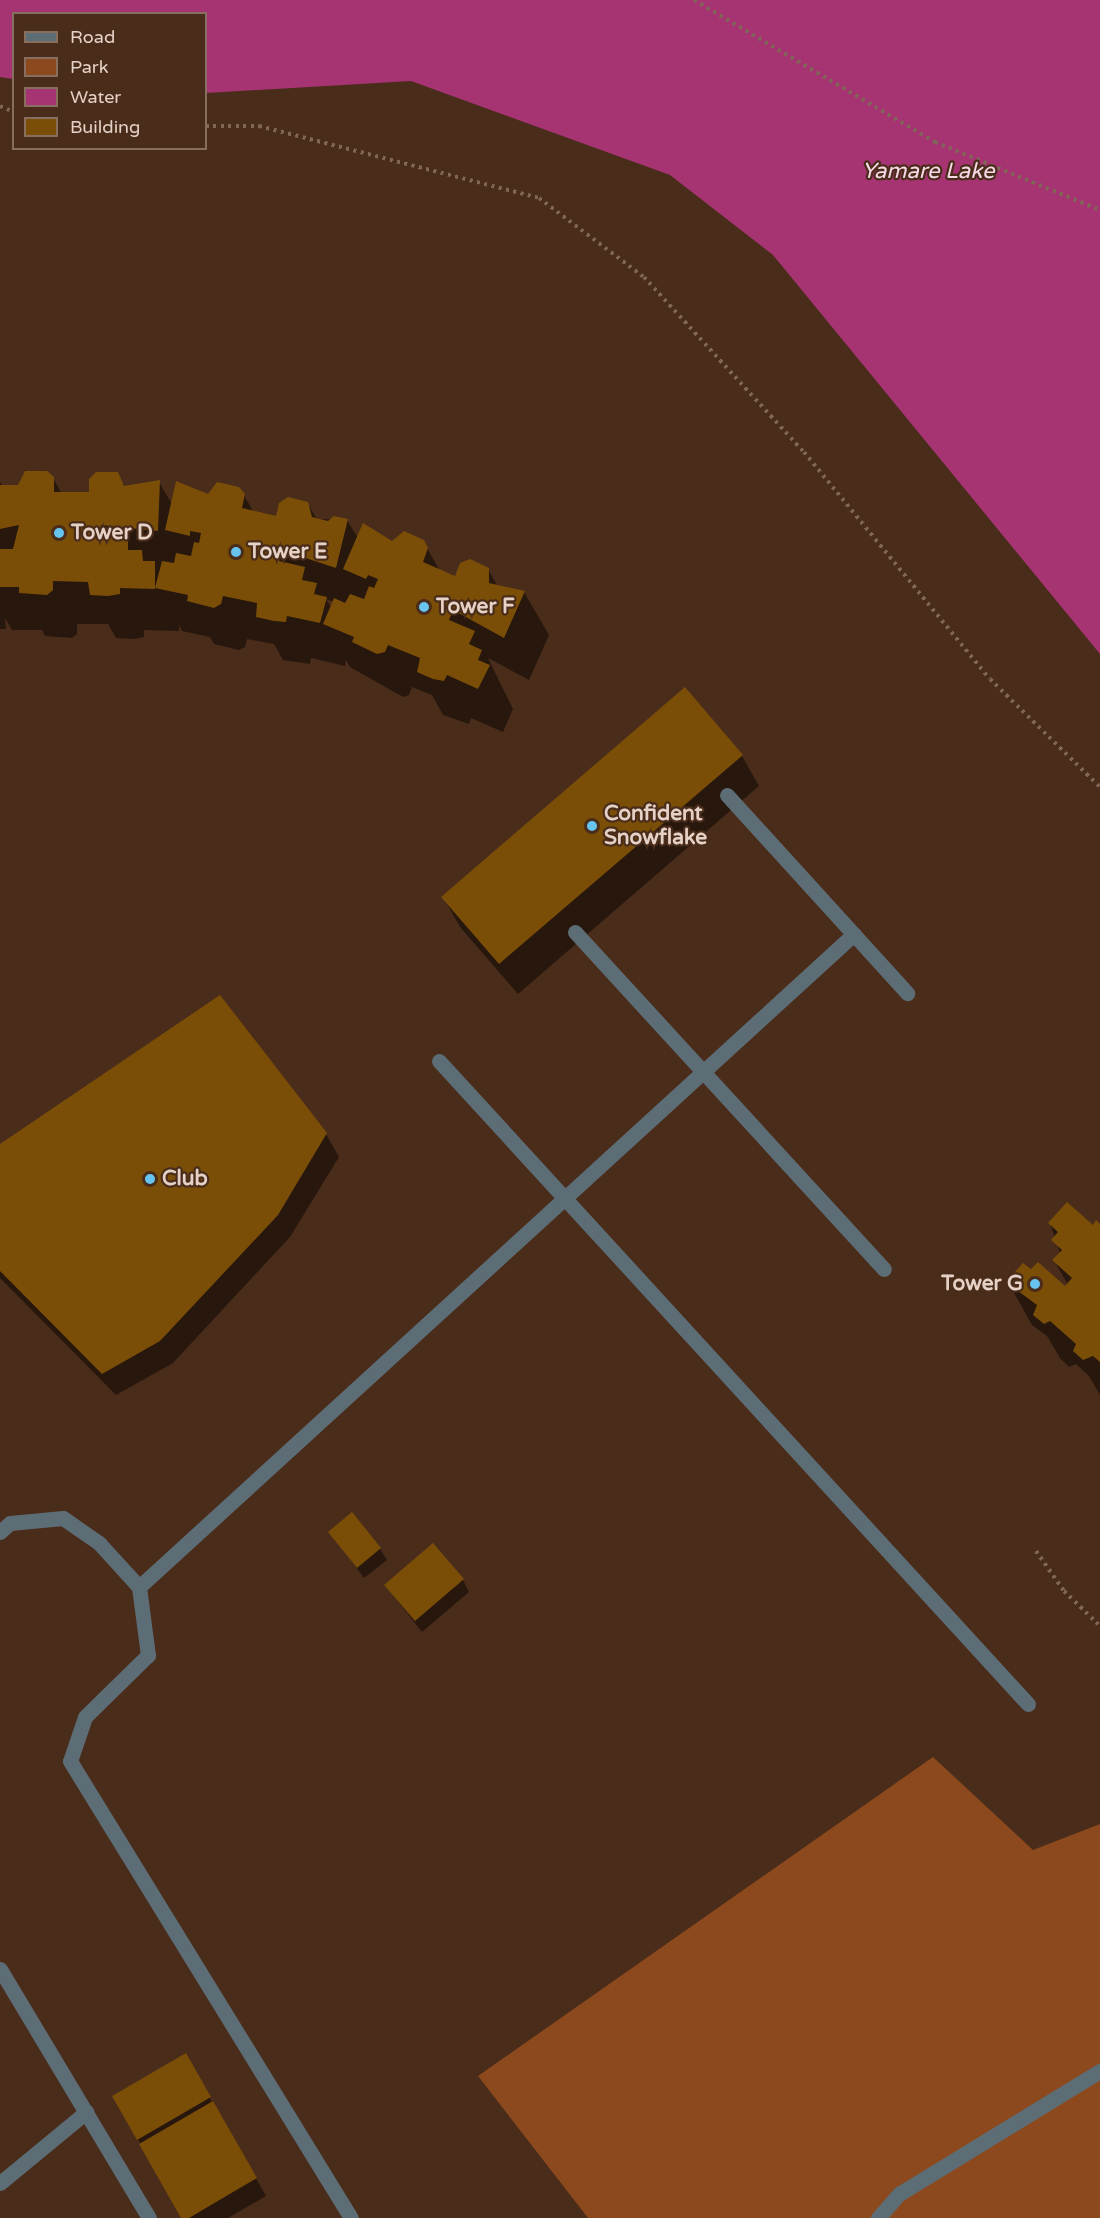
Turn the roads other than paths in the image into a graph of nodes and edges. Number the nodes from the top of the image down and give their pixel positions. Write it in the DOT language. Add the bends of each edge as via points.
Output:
graph roads {
  1 [pos="726,795"];
  2 [pos="575,932"];
  3 [pos="854,934"];
  4 [pos="907,993"];
  5 [pos="439,1061"];
  6 [pos="703,1072"];
  7 [pos="565,1198"];
  8 [pos="884,1269"];
  9 [pos="0,1532"];
  10 [pos="139,1587"];
  11 [pos="1028,1704"];
  12 [pos="0,1969"];
  13 [pos="1100,2071"];
  14 [pos="86,2112"];
  15 [pos="0,2184"];
  16 [pos="149,2218"];
  17 [pos="351,2218"];
  18 [pos="878,2218"];
  1 -- 3 [label="street"];
  2 -- 6 [label="street"];
  3 -- 4 [label="street"];
  3 -- 6 [label="street"];
  5 -- 7 [label="street"];
  6 -- 7 [label="street"];
  6 -- 8 [label="street"];
  7 -- 10 [label="street"];
  7 -- 11 [label="street"];
  9 -- 10 [label="street" via="10,1523 63,1518 99,1543"];
  10 -- 17 [label="street" via="147,1655 85,1717 69,1761"];
  12 -- 14 [label="street"];
  13 -- 18 [label="street" via="899,2194"];
  14 -- 15 [label="street"];
  14 -- 16 [label="street"];
}
